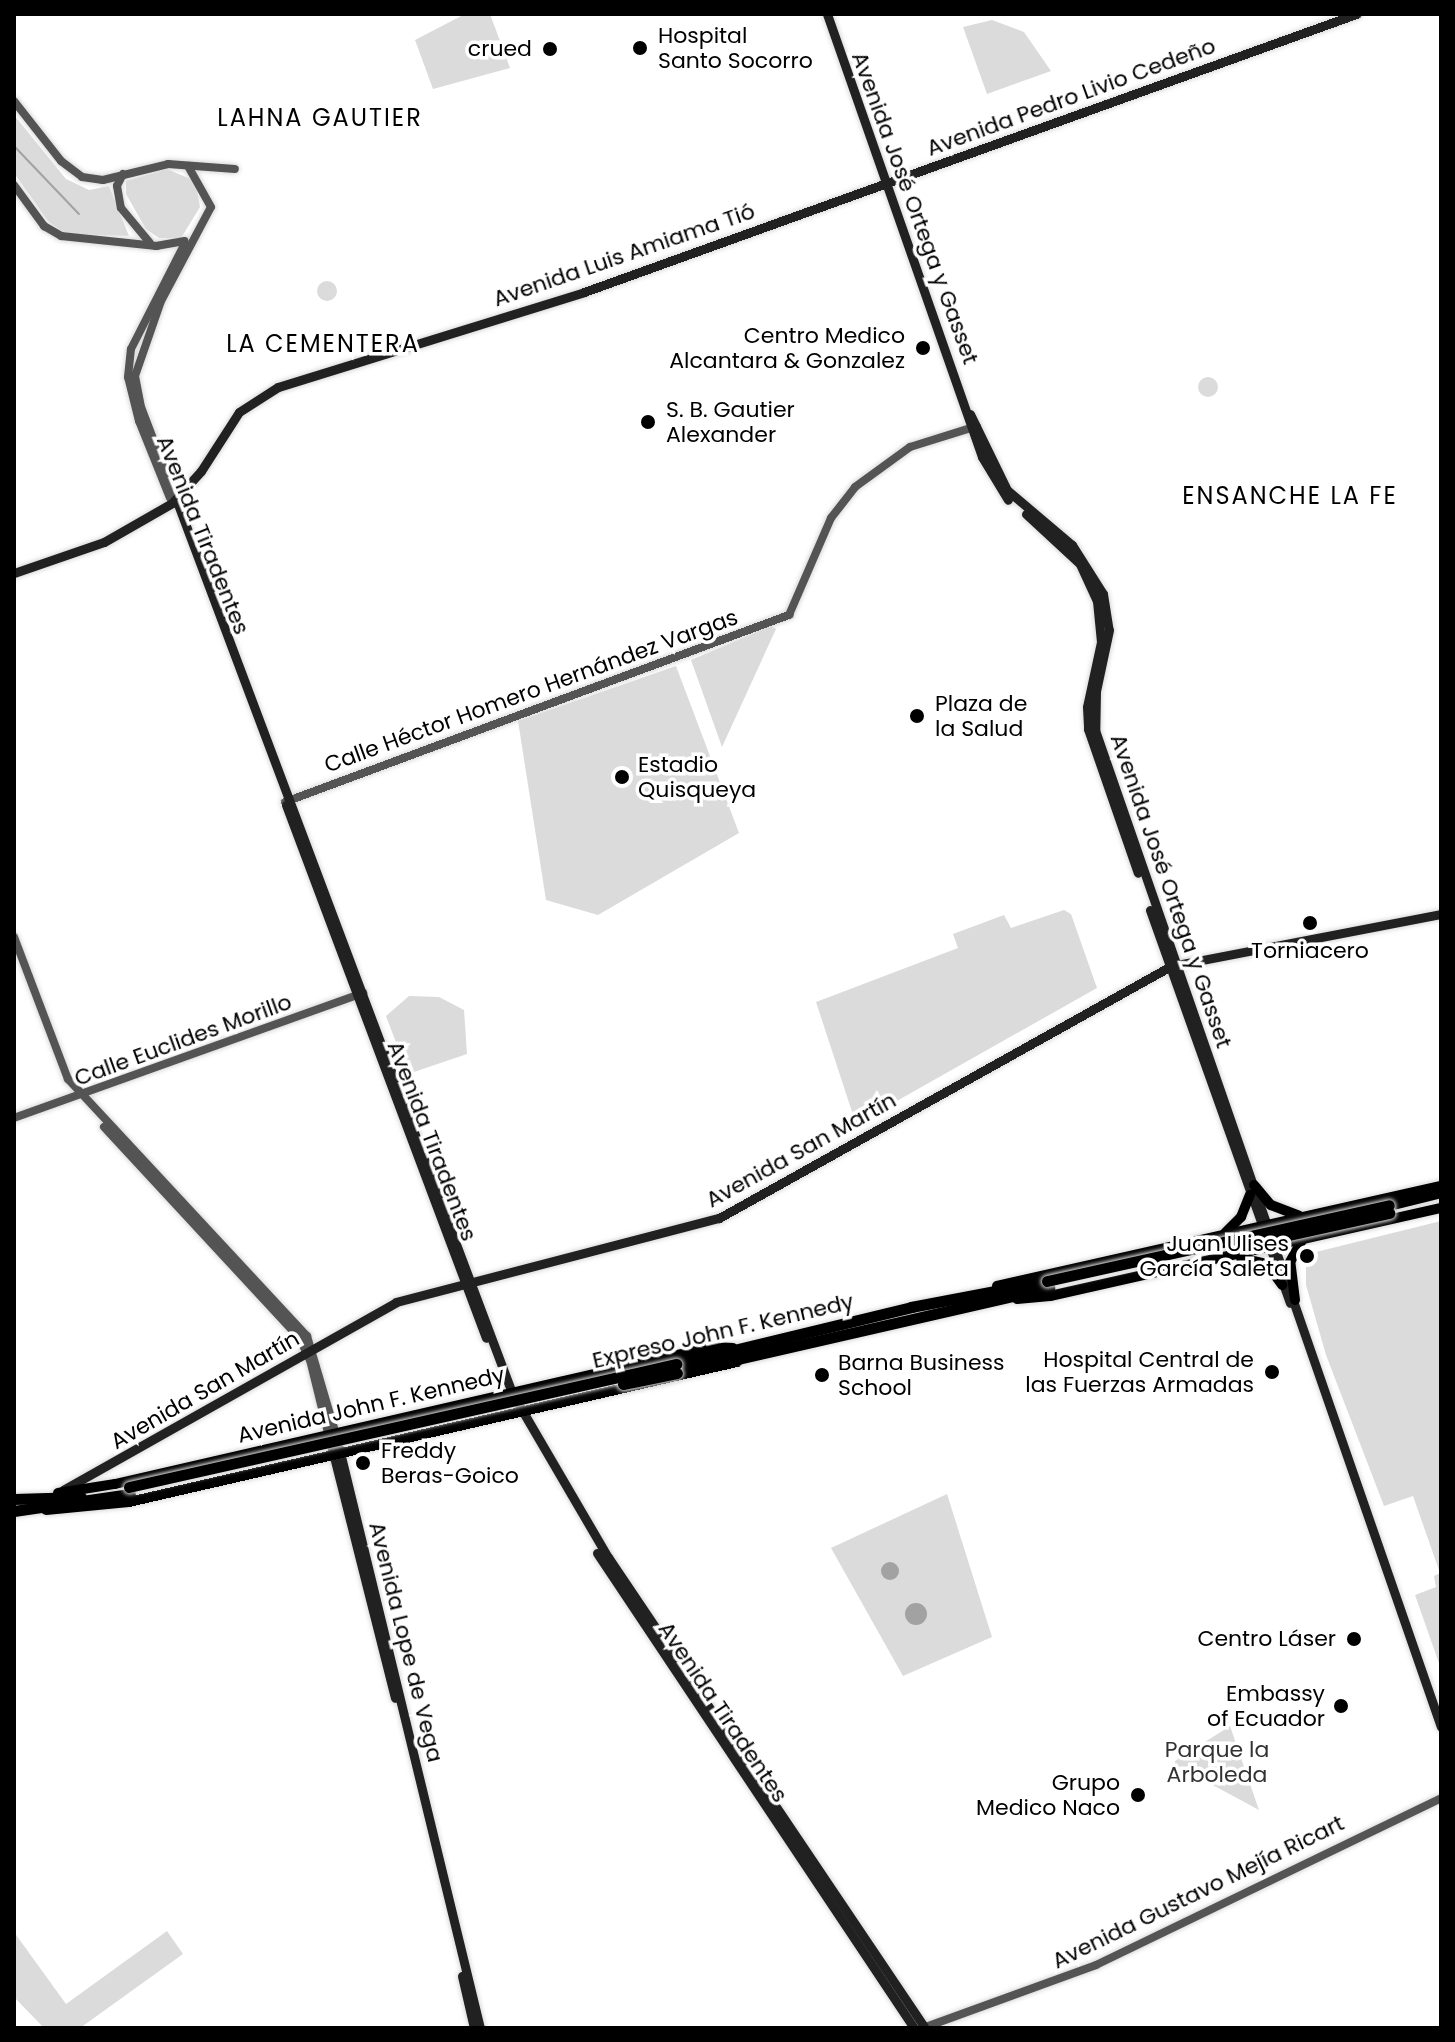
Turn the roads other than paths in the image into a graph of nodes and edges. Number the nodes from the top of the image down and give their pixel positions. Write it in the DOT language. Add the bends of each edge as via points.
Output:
graph roads {
  1 [pos="827,14"];
  2 [pos="1356,14"];
  3 [pos="14,101"];
  4 [pos="188,166"];
  5 [pos="235,169"];
  6 [pos="123,174"];
  7 [pos="888,182"];
  8 [pos="14,185"];
  9 [pos="190,239"];
  10 [pos="154,245"];
  11 [pos="170,270"];
  12 [pos="975,426"];
  13 [pos="174,501"];
  14 [pos="14,573"];
  15 [pos="288,801"];
  16 [pos="1441,914"];
  17 [pos="14,937"];
  18 [pos="14,951"];
  19 [pos="1174,966"];
  20 [pos="361,994"];
  21 [pos="80,1098"];
  22 [pos="14,1118"];
  23 [pos="1441,1186"];
  24 [pos="1252,1190"];
  25 [pos="1441,1192"];
  26 [pos="1441,1200"];
  27 [pos="1441,1208"];
  28 [pos="1389,1209"];
  29 [pos="1333,1211"];
  30 [pos="1313,1215"];
  31 [pos="1264,1225"];
  32 [pos="1339,1232"];
  33 [pos="1222,1236"];
  34 [pos="1309,1238"];
  35 [pos="1198,1241"];
  36 [pos="1272,1247"];
  37 [pos="1215,1260"];
  38 [pos="1203,1262"];
  39 [pos="469,1282"];
  40 [pos="1048,1285"];
  41 [pos="1282,1285"];
  42 [pos="973,1294"];
  43 [pos="1004,1299"];
  44 [pos="1295,1300"];
  45 [pos="1300,1320"];
  46 [pos="735,1348"];
  47 [pos="311,1349"];
  48 [pos="748,1357"];
  49 [pos="676,1368"];
  50 [pos="580,1379"];
  51 [pos="510,1394"];
  52 [pos="584,1399"];
  53 [pos="451,1407"];
  54 [pos="521,1413"];
  55 [pos="395,1419"];
  56 [pos="456,1428"];
  57 [pos="332,1432"];
  58 [pos="401,1439"];
  59 [pos="268,1448"];
  60 [pos="337,1454"];
  61 [pos="273,1469"];
  62 [pos="130,1491"];
  63 [pos="54,1493"];
  64 [pos="14,1497"];
  65 [pos="40,1510"];
  66 [pos="14,1511"];
  67 [pos="1441,1727"];
  68 [pos="1441,1798"];
  69 [pos="477,2028"];
  70 [pos="914,2028"];
  71 [pos="924,2028"];
  1 -- 7 [label="main road, Avenida José Ortega y Gasset"];
  2 -- 7 [label="main road, Avenida Pedro Livio Cedeño"];
  3 -- 6 [label="street" via="70,171 95,180"];
  4 -- 5 [label="street"];
  4 -- 6 [label="street" via="152,165"];
  4 -- 9 [label="street, Avenida Tiradentes" via="210,205"];
  6 -- 10 [label="street" via="117,186 121,208"];
  7 -- 12 [label="main road, Avenida José Ortega y Gasset"];
  7 -- 13 [label="main road, Avenida Luis Amiama Tió" via="584,292 256,397 239,412 201,471"];
  8 -- 10 [label="street" via="44,226 61,236"];
  9 -- 10 [label="street"];
  9 -- 11 [label="street, Avenida Tiradentes"];
  9 -- 13 [label="street, Avenida Tiradentes" via="139,352 135,376"];
  10 -- 11 [label="street" via="167,257"];
  11 -- 13 [label="street, Avenida Tiradentes" via="131,349 128,377 139,421"];
  12 -- 15 [label="street, Calle Héctor Homero Hernández Vargas" via="910,447 855,487 831,518 789,615"];
  12 -- 19 [label="main road, Avenida José Ortega y Gasset" via="1007,490 1072,545 1103,594 1109,630 1096,691 1095,730"];
  13 -- 14 [label="main road, Avenida Luis Amiama Tió" via="104,542"];
  13 -- 15 [label="main road, Avenida Tiradentes"];
  15 -- 20 [label="main road, Avenida Tiradentes"];
  16 -- 19 [label="main road, Avenida San Martín"];
  17 -- 21 [label="street, Avenida Lope de Vega" via="61,1067"];
  18 -- 21 [label="street, Avenida Lope de Vega" via="58,1073"];
  19 -- 24 [label="main road, Avenida José Ortega y Gasset"];
  19 -- 39 [label="main road, Avenida San Martín" via="719,1218"];
  20 -- 21 [label="street, Calle Euclides Morillo"];
  20 -- 39 [label="main road, Avenida Tiradentes"];
  21 -- 22 [label="street, Calle Euclides Morillo"];
  21 -- 47 [label="street, Avenida Lope de Vega"];
  23 -- 29 [label="main road"];
  24 -- 30 [label="main road" via="1278,1209"];
  24 -- 31 [label="main road, Avenida José Ortega y Gasset"];
  24 -- 33 [label="main road" via="1241,1217"];
  25 -- 28 [label="highway, Expreso John F. Kennedy"];
  26 -- 28 [label="highway, Expreso John F. Kennedy"];
  27 -- 32 [label="main road"];
  28 -- 40 [label="highway, Expreso John F. Kennedy, bridge"];
  29 -- 30 [label="main road"];
  29 -- 32 [label="main road" via="1293,1224 1289,1234 1295,1238"];
  30 -- 31 [label="main road"];
  31 -- 33 [label="main road"];
  31 -- 36 [label="main road, Avenida José Ortega y Gasset"];
  32 -- 34 [label="main road"];
  33 -- 35 [label="main road"];
  34 -- 36 [label="main road"];
  34 -- 44 [label="main road" via="1291,1256"];
  35 -- 38 [label="main road" via="1240,1236 1247,1241 1243,1249"];
  35 -- 42 [label="main road"];
  36 -- 37 [label="main road"];
  36 -- 41 [label="main road, Avenida José Ortega y Gasset"];
  36 -- 44 [label="main road, Avenida José Ortega y Gasset"];
  37 -- 38 [label="main road"];
  37 -- 41 [label="main road" via="1260,1260"];
  38 -- 43 [label="main road" via="1050,1296"];
  39 -- 47 [label="main road, Avenida San Martín" via="396,1302"];
  39 -- 51 [label="main road, Avenida Tiradentes"];
  40 -- 42 [label="highway, Expreso John F. Kennedy"];
  40 -- 43 [label="highway, Expreso John F. Kennedy"];
  41 -- 45 [label="main road, Avenida José Ortega y Gasset"];
  42 -- 46 [label="highway, Expreso John F. Kennedy"];
  43 -- 48 [label="highway, Expreso John F. Kennedy"];
  44 -- 45 [label="main road, Avenida José Ortega y Gasset"];
  45 -- 67 [label="main road, Avenida José Ortega y Gasset"];
  46 -- 49 [label="highway, Expreso John F. Kennedy"];
  46 -- 50 [label="main road, Avenida John F. Kennedy" via="712,1347"];
  47 -- 57 [label="street, Avenida Lope de Vega"];
  47 -- 63 [label="main road, Avenida San Martín"];
  48 -- 49 [label="highway, Expreso John F. Kennedy"];
  48 -- 52 [label="main road, Avenida John F. Kennedy" via="725,1368"];
  49 -- 62 [label="highway, Expreso John F. Kennedy, bridge"];
  50 -- 51 [label="main road, Avenida John F. Kennedy"];
  50 -- 52 [label="main road" via="537,1391 535,1400 540,1405"];
  51 -- 53 [label="main road, Avenida John F. Kennedy"];
  51 -- 54 [label="main road, Avenida Tiradentes"];
  52 -- 54 [label="main road, Avenida John F. Kennedy"];
  53 -- 55 [label="main road, Avenida John F. Kennedy"];
  53 -- 56 [label="main road" via="494,1401 501,1407 497,1415 464,1421"];
  54 -- 56 [label="main road, Avenida John F. Kennedy"];
  54 -- 70 [label="main road, Avenida Tiradentes" via="565,1502"];
  54 -- 71 [label="main road, Avenida Tiradentes" via="616,1570"];
  55 -- 57 [label="main road, Avenida John F. Kennedy"];
  55 -- 58 [label="main road" via="356,1432 352,1440 360,1446"];
  56 -- 58 [label="main road, Avenida John F. Kennedy"];
  57 -- 59 [label="main road, Avenida John F. Kennedy"];
  57 -- 60 [label="main road, Avenida Lope de Vega"];
  58 -- 60 [label="main road, Avenida John F. Kennedy"];
  59 -- 61 [label="main road" via="311,1442 317,1446 315,1454"];
  59 -- 63 [label="main road, Avenida John F. Kennedy"];
  60 -- 61 [label="main road, Avenida John F. Kennedy"];
  60 -- 69 [label="main road, Avenida Lope de Vega"];
  61 -- 65 [label="main road, Avenida John F. Kennedy" via="129,1502"];
  62 -- 64 [label="highway, Expreso John F. Kennedy"];
  62 -- 65 [label="highway, Expreso John F. Kennedy"];
  63 -- 64 [label="main road, Avenida John F. Kennedy"];
  65 -- 66 [label="highway, Expreso John F. Kennedy"];
  68 -- 71 [label="street, Avenida Gustavo Mejía Ricart" via="1096,1965"];
}
